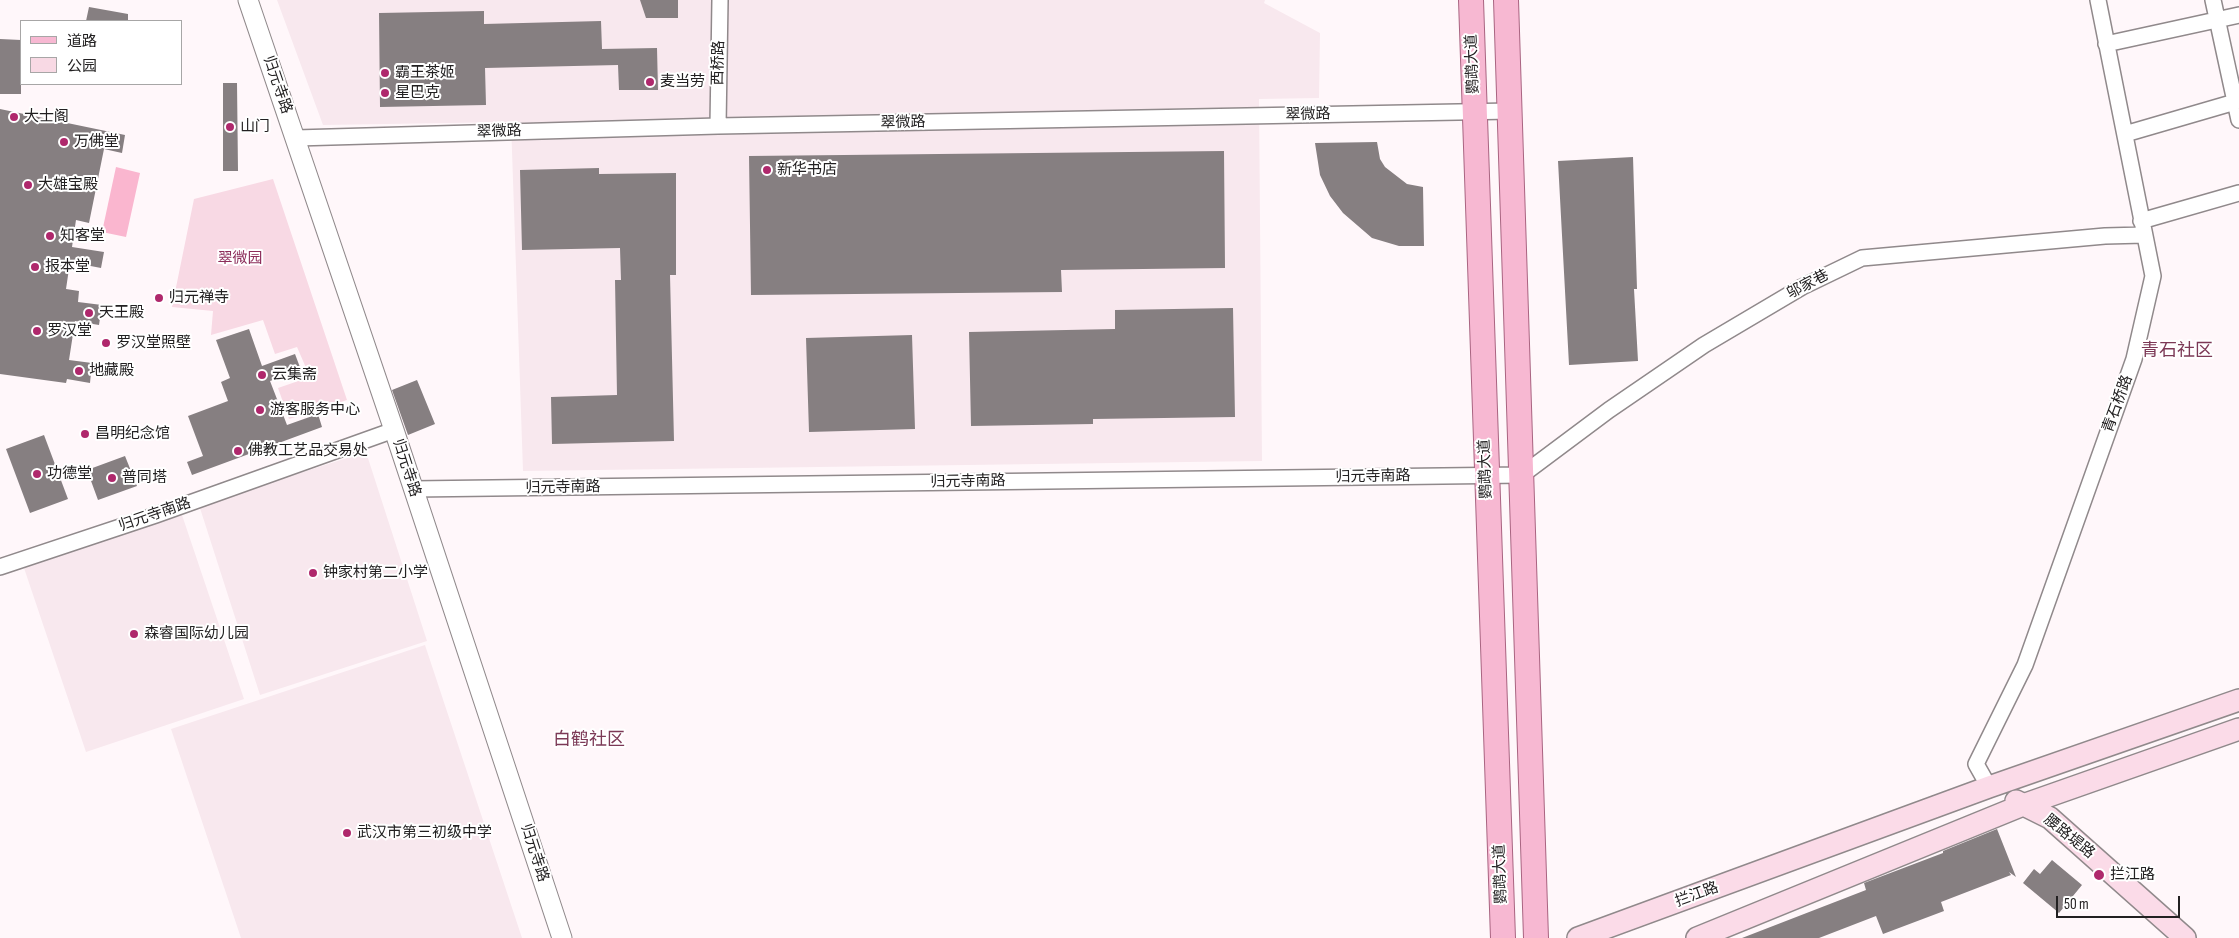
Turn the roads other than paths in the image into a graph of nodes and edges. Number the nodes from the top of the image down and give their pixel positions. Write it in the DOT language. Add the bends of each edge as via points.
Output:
graph roads {
  1 [pos="248,0"];
  2 [pos="720,0"];
  3 [pos="1471,0"];
  4 [pos="1506,0"];
  5 [pos="2098,0"];
  6 [pos="2213,0"];
  7 [pos="2239,15"];
  8 [pos="2217,20"];
  9 [pos="2106,44"];
  10 [pos="2235,81"];
  11 [pos="2235,102"];
  12 [pos="1511,111"];
  13 [pos="1474,112"];
  14 [pos="2239,120"];
  15 [pos="718,126"];
  16 [pos="2125,134"];
  17 [pos="296,138"];
  18 [pos="2239,193"];
  19 [pos="2143,228"];
  20 [pos="394,430"];
  21 [pos="1522,475"];
  22 [pos="1486,476"];
  23 [pos="414,490"];
  24 [pos="0,567"];
  25 [pos="2239,700"];
  26 [pos="2239,730"];
  27 [pos="1989,787"];
  28 [pos="2023,805"];
  29 [pos="562,938"];
  30 [pos="1503,938"];
  31 [pos="1536,938"];
  32 [pos="1578,938"];
  33 [pos="1697,938"];
  34 [pos="2185,938"];
  1 -- 17 [label="street, 归元寺路"];
  2 -- 15 [label="street, 西桥路"];
  3 -- 13 [label="main road, 鹦鹉大道"];
  4 -- 12 [label="main road"];
  5 -- 9 [label="street, 青石桥路"];
  6 -- 8 [label="street"];
  7 -- 8 [label="street"];
  8 -- 9 [label="street"];
  8 -- 10 [label="street"];
  9 -- 16 [label="street, 青石桥路"];
  10 -- 11 [label="street"];
  11 -- 14 [label="street"];
  11 -- 16 [label="street"];
  12 -- 13 [label="street, 翠微路"];
  12 -- 21 [label="main road"];
  13 -- 15 [label="street, 翠微路"];
  13 -- 22 [label="main road, 鹦鹉大道"];
  15 -- 17 [label="street, 翠微路"];
  16 -- 19 [label="street, 青石桥路"];
  17 -- 20 [label="street, 归元寺路"];
  18 -- 19 [label="street, 邬家巷"];
  19 -- 21 [label="street, 邬家巷" via="2105,236 1862,258 1802,287 1704,345"];
  19 -- 27 [label="street, 青石桥路" via="2153,276 2134,359 2025,665 1976,764"];
  20 -- 23 [label="street, 归元寺路"];
  20 -- 24 [label="street, 归元寺南路"];
  21 -- 22 [label="street, 归元寺南路"];
  21 -- 31 [label="main road"];
  22 -- 23 [label="street, 归元寺南路"];
  22 -- 30 [label="main road, 鹦鹉大道"];
  23 -- 29 [label="street, 归元寺路"];
  25 -- 27 [label="main road, 拦江路"];
  26 -- 28 [label="main road"];
  27 -- 28 [label="main road, 腰路堤路"];
  27 -- 32 [label="main road, 拦江路"];
  28 -- 33 [label="main road"];
  28 -- 34 [label="main road, 腰路堤路" via="2050,818"];
}
